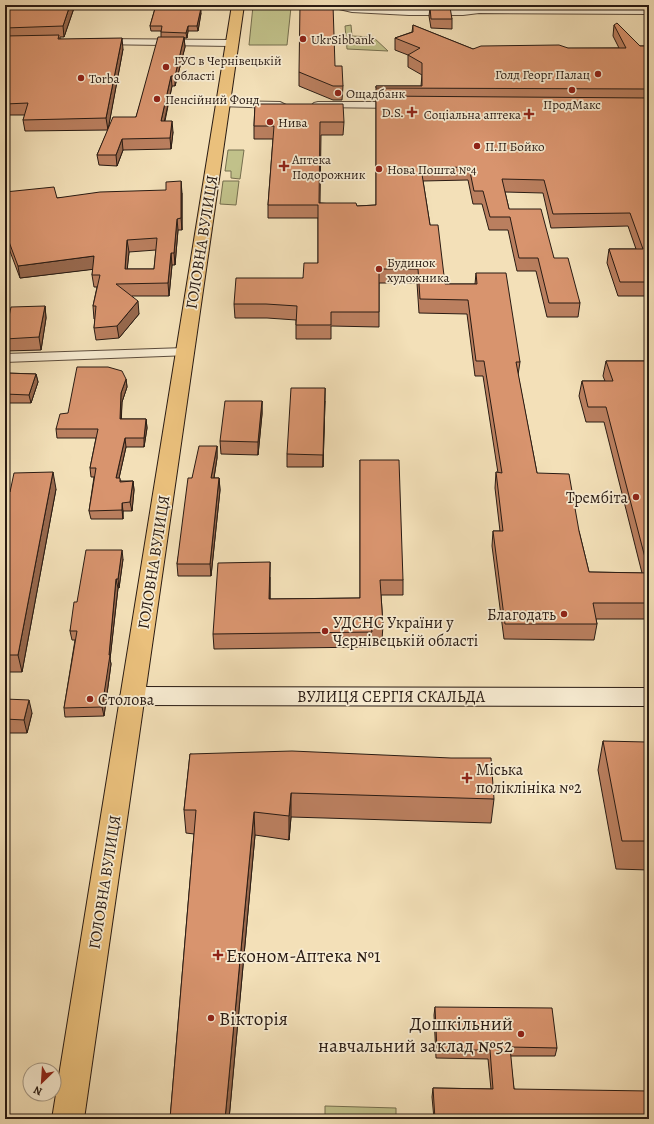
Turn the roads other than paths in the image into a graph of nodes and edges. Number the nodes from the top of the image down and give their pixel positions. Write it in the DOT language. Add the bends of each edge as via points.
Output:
graph roads {
  1 [pos="240,5"];
  2 [pos="286,5"];
  3 [pos="649,11"];
  4 [pos="90,42"];
  5 [pos="231,43"];
  6 [pos="223,104"];
  7 [pos="293,105"];
  8 [pos="308,105"];
  9 [pos="410,105"];
  10 [pos="185,352"];
  11 [pos="5,358"];
  12 [pos="132,696"];
  13 [pos="649,697"];
  14 [pos="68,1119"];
  1 -- 5 [label="main road, ГОЛОВНА ВУЛИЦЯ"];
  2 -- 3 [label="street" via="339,6 409,12"];
  4 -- 5 [label="street"];
  5 -- 6 [label="main road, ГОЛОВНА ВУЛИЦЯ"];
  6 -- 7 [label="street"];
  6 -- 10 [label="main road, ГОЛОВНА ВУЛИЦЯ"];
  8 -- 9 [label="street"];
  10 -- 11 [label="street"];
  10 -- 12 [label="main road, ГОЛОВНА ВУЛИЦЯ"];
  12 -- 13 [label="main road, ВУЛИЦЯ СЕРГІЯ СКАЛЬДА"];
  12 -- 14 [label="main road, ГОЛОВНА ВУЛИЦЯ"];
}
